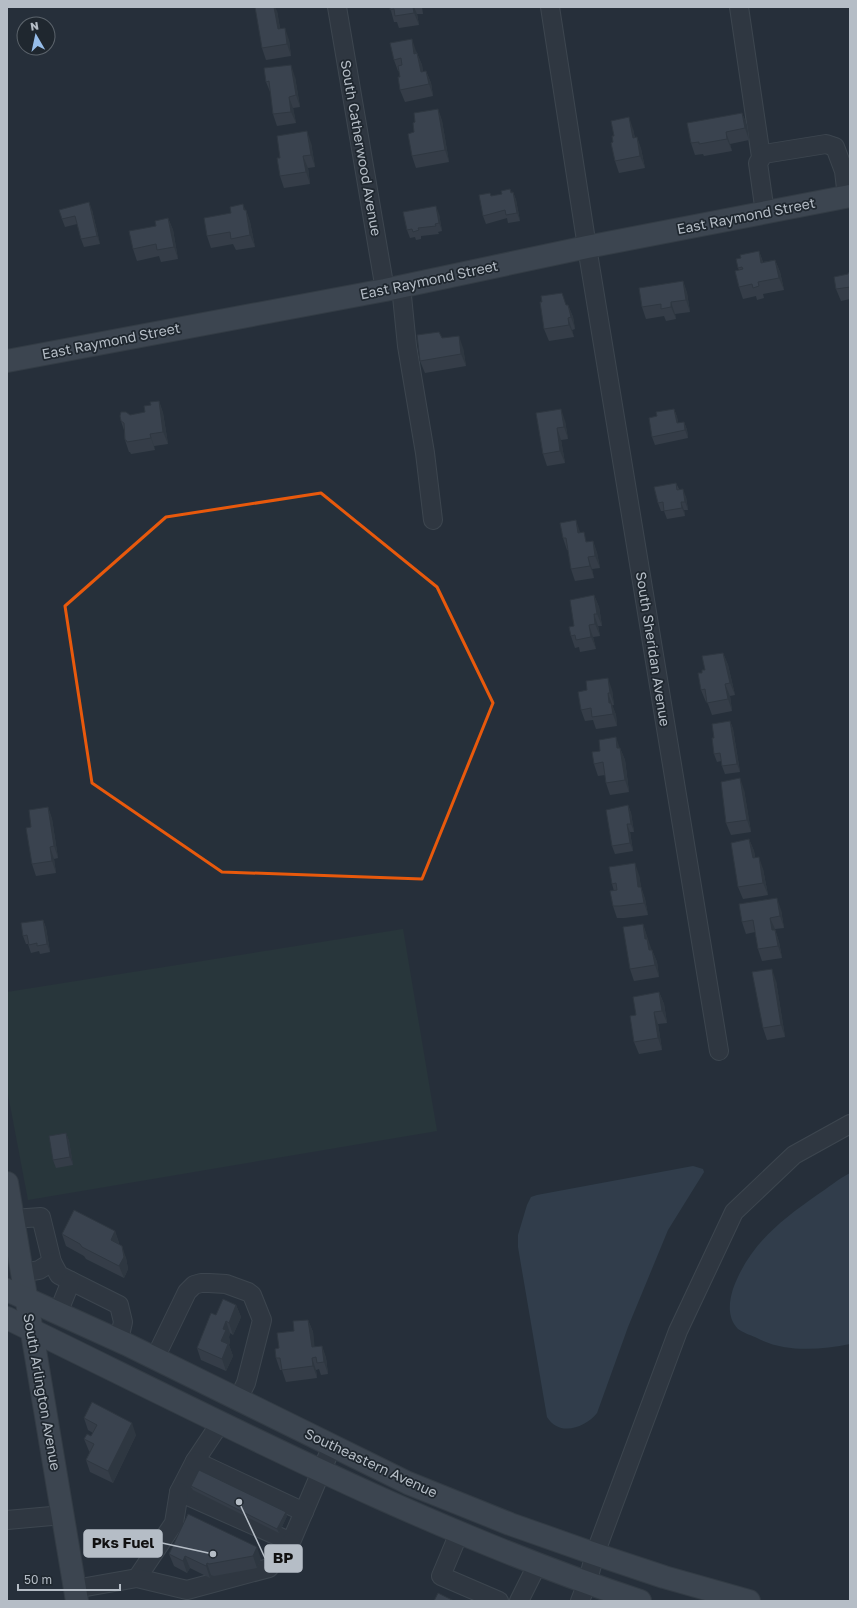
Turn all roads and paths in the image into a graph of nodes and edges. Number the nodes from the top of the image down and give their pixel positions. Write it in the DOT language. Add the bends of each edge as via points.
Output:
graph roads {
  1 [pos="337,7"];
  2 [pos="550,7"];
  3 [pos="739,7"];
  4 [pos="761,157"];
  5 [pos="849,196"];
  6 [pos="765,212"];
  7 [pos="586,247"];
  8 [pos="393,288"];
  9 [pos="7,360"];
  10 [pos="433,520"];
  11 [pos="720,1051"];
  12 [pos="850,1124"];
  13 [pos="7,1183"];
  14 [pos="13,1219"];
  15 [pos="52,1262"];
  16 [pos="22,1273"];
  17 [pos="71,1281"];
  18 [pos="16,1294"];
  19 [pos="58,1313"];
  20 [pos="7,1318"];
  21 [pos="32,1330"];
  22 [pos="119,1340"];
  23 [pos="155,1358"];
  24 [pos="238,1399"];
  25 [pos="221,1422"];
  26 [pos="332,1446"];
  27 [pos="195,1461"];
  28 [pos="322,1471"];
  29 [pos="179,1492"];
  30 [pos="304,1512"];
  31 [pos="63,1515"];
  32 [pos="7,1520"];
  33 [pos="459,1533"];
  34 [pos="291,1542"];
  35 [pos="595,1554"];
  36 [pos="537,1565"];
  37 [pos="137,1578"];
  38 [pos="584,1592"];
  39 [pos="76,1595"];
  40 [pos="499,1601"];
  41 [pos="519,1601"];
  42 [pos="640,1601"];
  43 [pos="749,1601"];
  1 -- 8 [label="street, South Catherwood Avenue"];
  2 -- 7 [label="street, South Sheridan Avenue"];
  3 -- 4 [label="street"];
  4 -- 5 [label="street" via="764,154 826,144 835,147 844,171"];
  4 -- 6 [label="street" via="758,163"];
  5 -- 6 [label="main road, East Raymond Street"];
  6 -- 7 [label="main road, East Raymond Street"];
  7 -- 8 [label="main road, East Raymond Street"];
  7 -- 11 [label="street, South Sheridan Avenue"];
  8 -- 9 [label="main road, East Raymond Street"];
  8 -- 10 [label="street, South Catherwood Avenue" via="407,346"];
  12 -- 35 [label="street" via="794,1156 734,1212 678,1331"];
  13 -- 14 [label="main road, South Arlington Avenue"];
  14 -- 15 [label="street" via="41,1217"];
  14 -- 16 [label="main road, South Arlington Avenue"];
  15 -- 16 [label="street" via="39,1270"];
  15 -- 17 [label="street" via="59,1275"];
  16 -- 18 [label="main road, South Arlington Avenue"];
  17 -- 19 [label="street"];
  17 -- 22 [label="street" via="119,1305 123,1322"];
  18 -- 19 [label="main road, Southeastern Avenue"];
  18 -- 21 [label="main road, South Arlington Avenue"];
  19 -- 22 [label="main road, Southeastern Avenue"];
  20 -- 21 [label="main road, Southeastern Avenue"];
  21 -- 25 [label="main road, Southeastern Avenue"];
  21 -- 31 [label="main road, South Arlington Avenue"];
  22 -- 23 [label="main road, Southeastern Avenue"];
  23 -- 24 [label="main road, Southeastern Avenue"];
  23 -- 24 [label="street" via="187,1292 194,1285 226,1284 248,1292 252,1295 262,1320 246,1383"];
  24 -- 26 [label="main road, Southeastern Avenue"];
  25 -- 27 [label="street"];
  25 -- 28 [label="main road, Southeastern Avenue"];
  26 -- 28 [label="street"];
  26 -- 35 [label="main road, Southeastern Avenue" via="408,1483 510,1524"];
  27 -- 29 [label="street"];
  27 -- 30 [label="street"];
  28 -- 30 [label="street"];
  28 -- 33 [label="main road, Southeastern Avenue"];
  29 -- 34 [label="street"];
  29 -- 37 [label="street" via="174,1523"];
  30 -- 34 [label="street"];
  31 -- 32 [label="street"];
  31 -- 39 [label="main road, South Arlington Avenue"];
  33 -- 36 [label="main road, Southeastern Avenue"];
  33 -- 40 [label="street" via="441,1576"];
  34 -- 37 [label="street" via="269,1568 187,1590"];
  35 -- 38 [label="street"];
  35 -- 43 [label="main road, Southeastern Avenue"];
  36 -- 38 [label="main road, Southeastern Avenue"];
  36 -- 41 [label="street"];
  37 -- 39 [label="street"];
  38 -- 42 [label="main road, Southeastern Avenue"];
}
